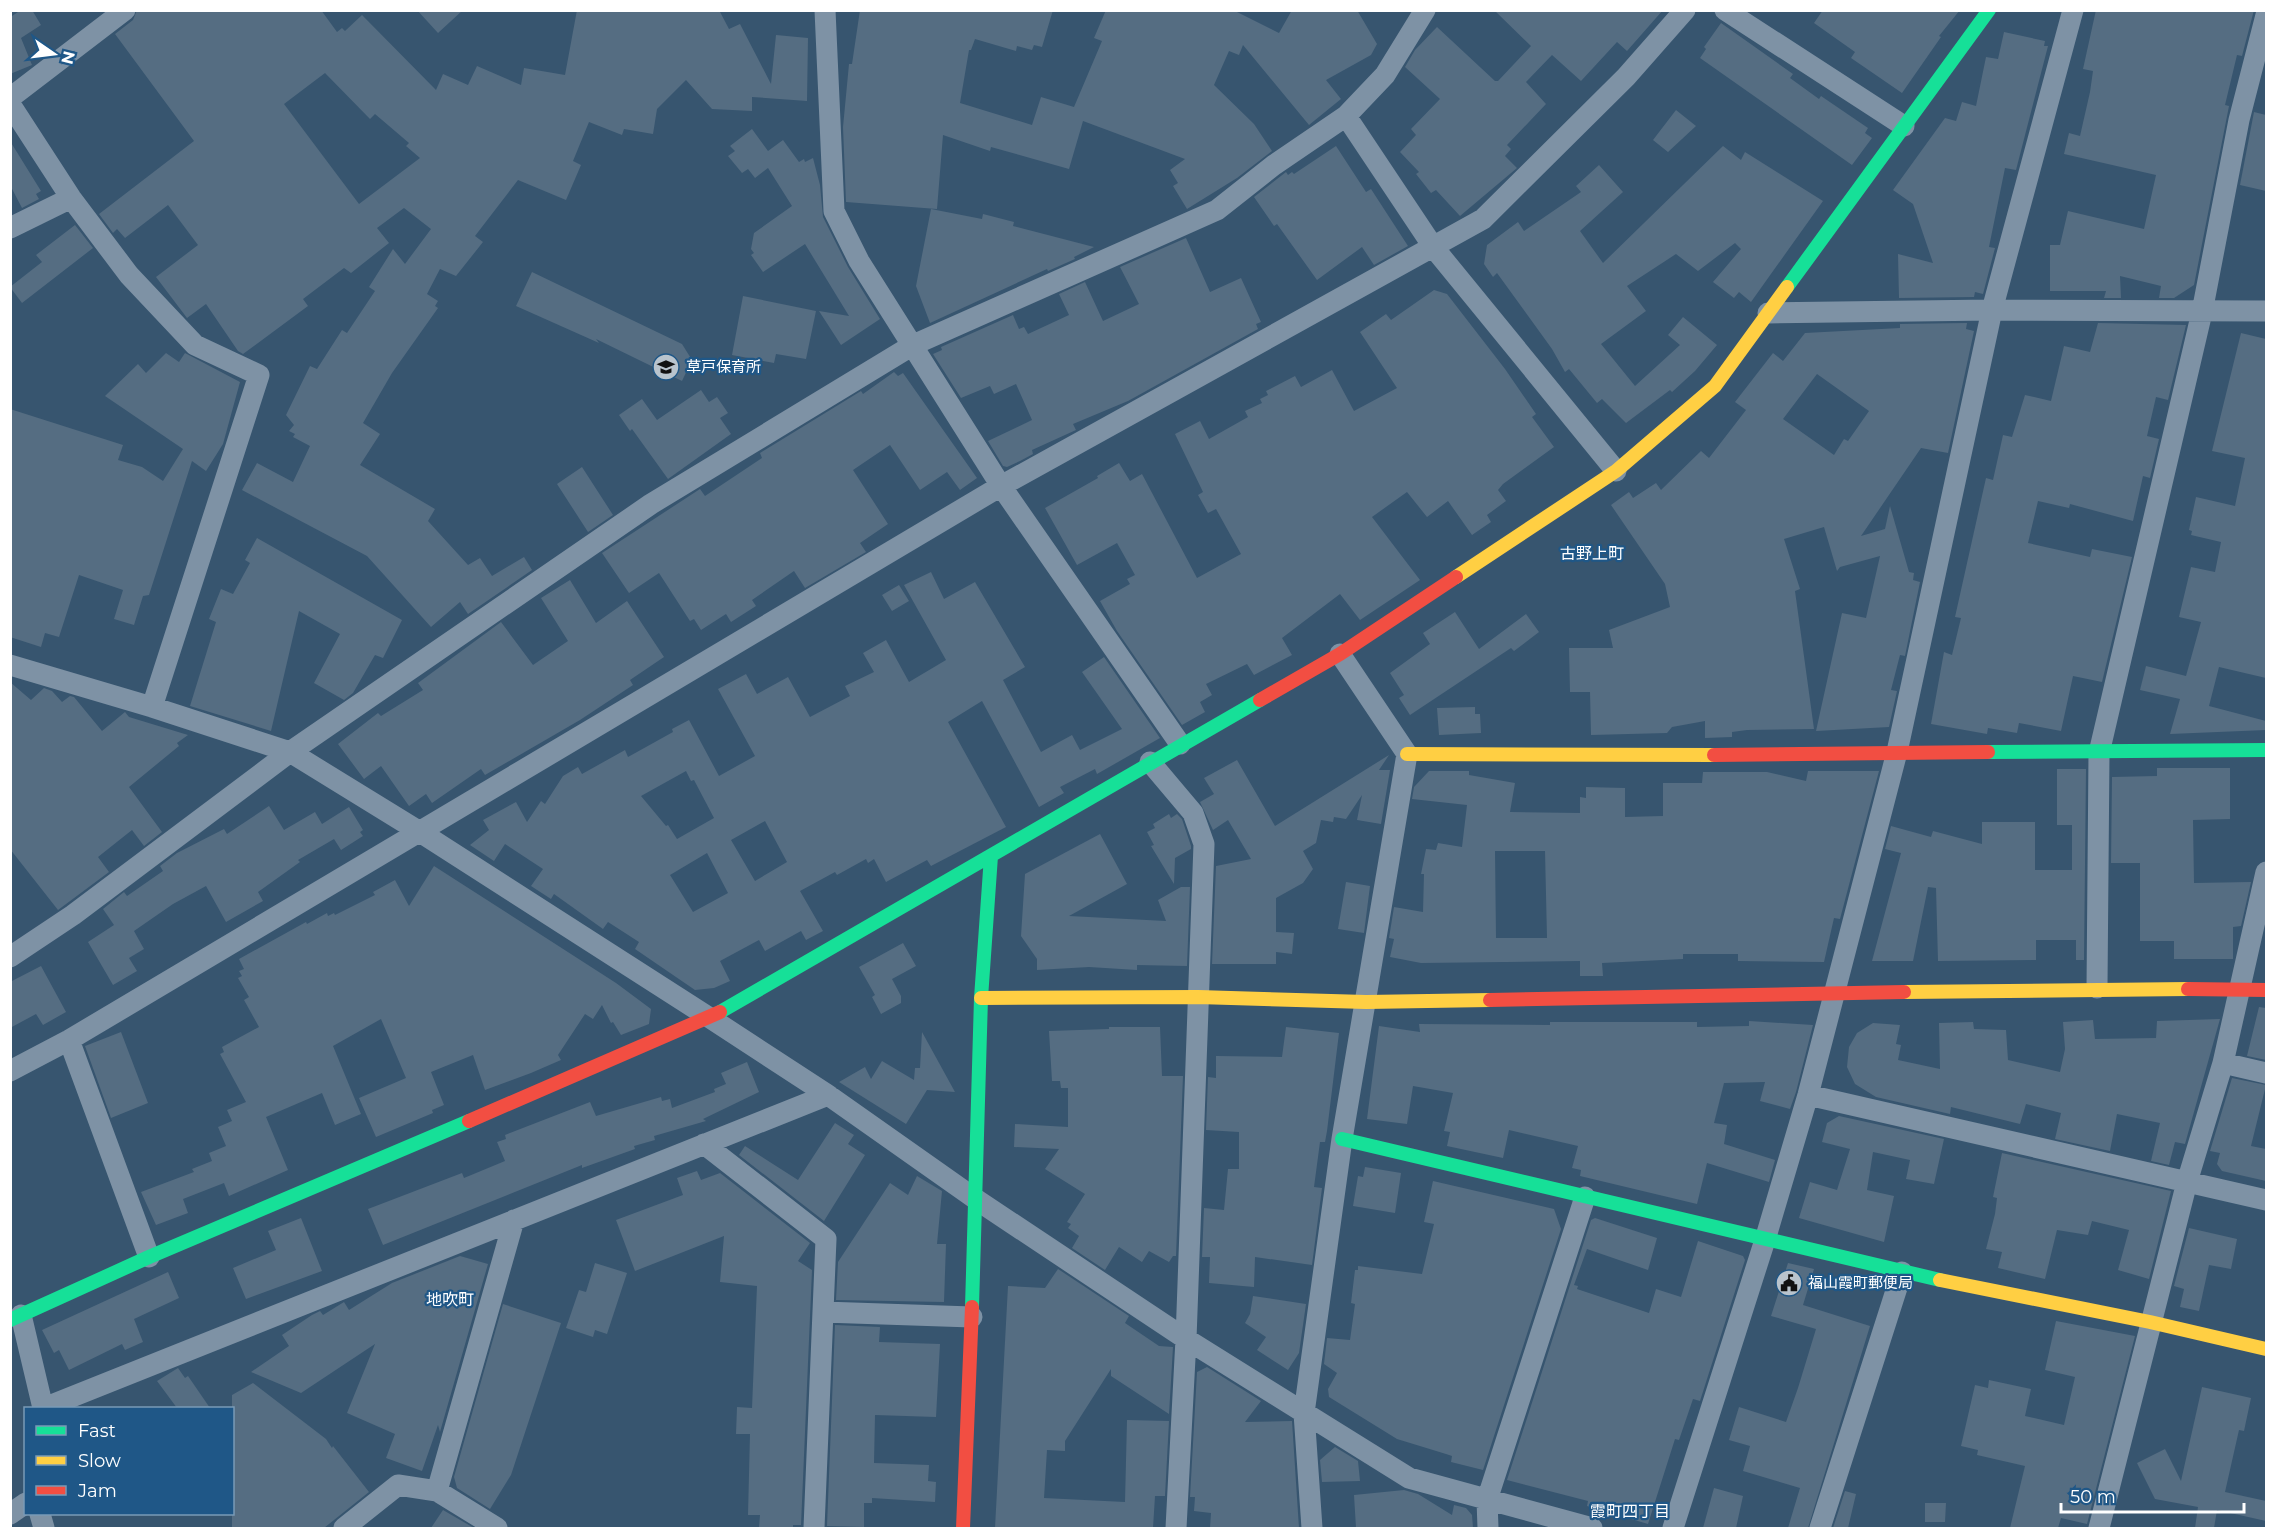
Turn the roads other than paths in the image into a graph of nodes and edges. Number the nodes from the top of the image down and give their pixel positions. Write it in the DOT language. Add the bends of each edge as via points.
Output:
graph roads {
  1 [pos="125,10"];
  2 [pos="825,10"];
  3 [pos="1425,10"];
  4 [pos="1685,10"];
  5 [pos="1725,10"];
  6 [pos="1989,10"];
  7 [pos="2073,10"];
  8 [pos="2266,15"];
  9 [pos="10,98"];
  10 [pos="10,104"];
  11 [pos="1346,116"];
  12 [pos="1904,126"];
  13 [pos="70,198"];
  14 [pos="10,228"];
  15 [pos="1434,248"];
  16 [pos="1992,310"];
  17 [pos="2266,311"];
  18 [pos="2202,312"];
  19 [pos="1768,314"];
  20 [pos="913,345"];
  21 [pos="1617,471"];
  22 [pos="1002,486"];
  23 [pos="1340,654"];
  24 [pos="10,665"];
  25 [pos="152,707"];
  26 [pos="1180,744"];
  27 [pos="2266,750"];
  28 [pos="290,752"];
  29 [pos="1897,752"];
  30 [pos="2099,753"];
  31 [pos="1407,754"];
  32 [pos="1150,762"];
  33 [pos="420,832"];
  34 [pos="991,856"];
  35 [pos="2266,872"];
  36 [pos="10,957"];
  37 [pos="2097,988"];
  38 [pos="2266,990"];
  39 [pos="2238,991"];
  40 [pos="1833,993"];
  41 [pos="1198,997"];
  42 [pos="981,998"];
  43 [pos="1366,1002"];
  44 [pos="710,1018"];
  45 [pos="69,1040"];
  46 [pos="2223,1063"];
  47 [pos="10,1071"];
  48 [pos="2266,1073"];
  49 [pos="828,1095"];
  50 [pos="1808,1095"];
  51 [pos="1342,1139"];
  52 [pos="704,1144"];
  53 [pos="2187,1182"];
  54 [pos="1585,1197"];
  55 [pos="977,1200"];
  56 [pos="2266,1200"];
  57 [pos="514,1220"];
  58 [pos="1766,1240"];
  59 [pos="148,1257"];
  60 [pos="1902,1272"];
  61 [pos="823,1312"];
  62 [pos="16,1317"];
  63 [pos="972,1317"];
  64 [pos="2150,1322"];
  65 [pos="1186,1339"];
  66 [pos="2266,1349"];
  67 [pos="43,1407"];
  68 [pos="46,1407"];
  69 [pos="1304,1413"];
  70 [pos="437,1491"];
  71 [pos="1487,1500"];
  72 [pos="24,1504"];
  73 [pos="10,1514"];
  74 [pos="344,1528"];
  75 [pos="497,1528"];
  76 [pos="814,1528"];
  77 [pos="963,1528"];
  78 [pos="1176,1528"];
  79 [pos="1312,1528"];
  80 [pos="1488,1528"];
  81 [pos="1592,1528"];
  82 [pos="1673,1528"];
  83 [pos="1820,1528"];
  84 [pos="2099,1528"];
  1 -- 9 [label="street"];
  2 -- 20 [label="street" via="834,211 859,261"];
  3 -- 11 [label="street" via="1385,75"];
  4 -- 15 [label="street" via="1626,77 1483,219"];
  5 -- 12 [label="street"];
  6 -- 12 [label="street"];
  7 -- 16 [label="street"];
  8 -- 18 [label="street" via="2239,120"];
  10 -- 13 [label="street"];
  11 -- 15 [label="street"];
  11 -- 20 [label="street" via="1216,210"];
  12 -- 19 [label="street"];
  13 -- 14 [label="street"];
  13 -- 25 [label="street" via="129,275 195,345 259,375"];
  15 -- 21 [label="street"];
  15 -- 22 [label="street"];
  16 -- 18 [label="street"];
  16 -- 19 [label="street"];
  16 -- 29 [label="street"];
  17 -- 18 [label="street"];
  18 -- 30 [label="street"];
  19 -- 21 [label="street" via="1715,386"];
  20 -- 22 [label="street"];
  20 -- 28 [label="street" via="651,504"];
  21 -- 23 [label="street"];
  22 -- 26 [label="street"];
  22 -- 33 [label="street"];
  23 -- 26 [label="street"];
  23 -- 31 [label="street"];
  24 -- 25 [label="street"];
  25 -- 28 [label="street"];
  26 -- 32 [label="street"];
  27 -- 30 [label="street"];
  28 -- 33 [label="street"];
  28 -- 36 [label="street" via="73,915"];
  29 -- 30 [label="street"];
  29 -- 31 [label="street"];
  29 -- 40 [label="street"];
  30 -- 37 [label="street"];
  31 -- 43 [label="street"];
  32 -- 34 [label="street"];
  32 -- 41 [label="street" via="1193,813 1204,844"];
  33 -- 44 [label="street"];
  33 -- 45 [label="street"];
  34 -- 42 [label="street"];
  34 -- 44 [label="street"];
  35 -- 39 [label="street"];
  37 -- 39 [label="street"];
  37 -- 40 [label="street"];
  38 -- 39 [label="street"];
  39 -- 46 [label="street"];
  40 -- 43 [label="street"];
  40 -- 50 [label="street"];
  41 -- 42 [label="street"];
  41 -- 43 [label="street"];
  41 -- 65 [label="street"];
  42 -- 55 [label="street"];
  43 -- 51 [label="street"];
  44 -- 49 [label="street"];
  44 -- 59 [label="street"];
  45 -- 47 [label="street"];
  45 -- 59 [label="street"];
  46 -- 48 [label="street"];
  46 -- 53 [label="street"];
  49 -- 52 [label="street"];
  49 -- 55 [label="street"];
  50 -- 53 [label="street"];
  50 -- 58 [label="street"];
  51 -- 54 [label="street"];
  51 -- 69 [label="street"];
  52 -- 57 [label="street"];
  52 -- 61 [label="street" via="826,1239"];
  53 -- 56 [label="street"];
  53 -- 64 [label="street"];
  54 -- 58 [label="street"];
  54 -- 71 [label="street"];
  55 -- 63 [label="street"];
  55 -- 65 [label="street"];
  57 -- 68 [label="street"];
  57 -- 70 [label="street"];
  58 -- 60 [label="street"];
  58 -- 82 [label="street"];
  59 -- 62 [label="street"];
  60 -- 64 [label="street"];
  60 -- 83 [label="street"];
  61 -- 63 [label="street"];
  61 -- 76 [label="street"];
  62 -- 67 [label="street"];
  63 -- 77 [label="street"];
  64 -- 66 [label="street"];
  64 -- 84 [label="street"];
  65 -- 69 [label="street"];
  65 -- 78 [label="street"];
  69 -- 71 [label="street" via="1409,1478"];
  69 -- 79 [label="street"];
  70 -- 74 [label="street" via="398,1485"];
  70 -- 75 [label="street"];
  71 -- 80 [label="street"];
  71 -- 81 [label="street"];
  72 -- 73 [label="street"];
}
